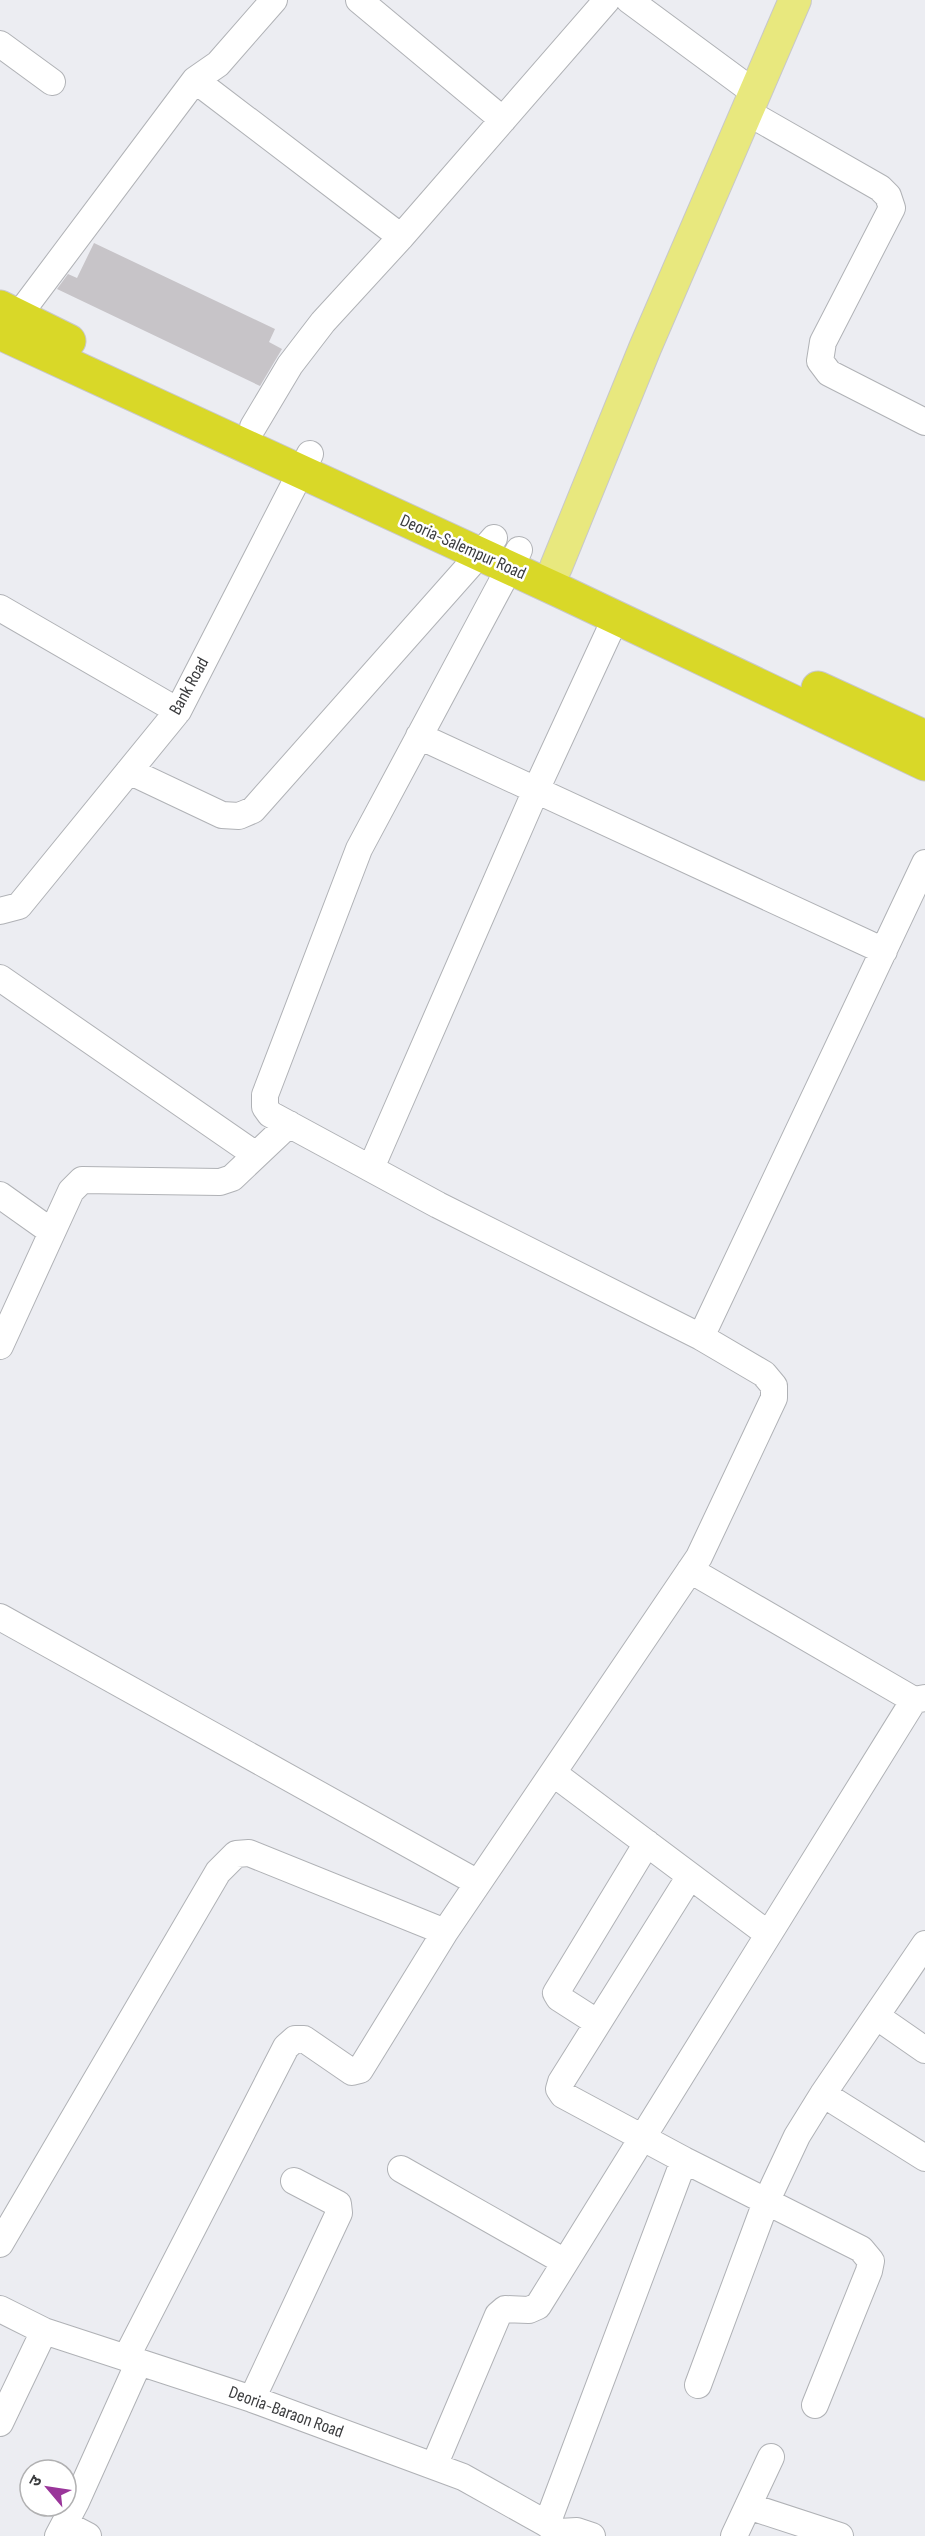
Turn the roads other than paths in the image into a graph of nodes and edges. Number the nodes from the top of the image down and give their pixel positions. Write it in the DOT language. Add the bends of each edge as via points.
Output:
graph roads {
  1 [pos="274,0"];
  2 [pos="360,0"];
  3 [pos="607,0"];
  4 [pos="629,0"];
  5 [pos="795,0"];
  6 [pos="0,44"];
  7 [pos="195,80"];
  8 [pos="52,82"];
  9 [pos="751,102"];
  10 [pos="503,120"];
  11 [pos="401,237"];
  12 [pos="6,319"];
  13 [pos="925,422"];
  14 [pos="253,427"];
  15 [pos="305,463"];
  16 [pos="500,553"];
  17 [pos="556,567"];
  18 [pos="0,608"];
  19 [pos="616,617"];
  20 [pos="178,711"];
  21 [pos="419,736"];
  22 [pos="925,737"];
  23 [pos="925,764"];
  24 [pos="129,771"];
  25 [pos="536,790"];
  26 [pos="925,864"];
  27 [pos="0,911"];
  28 [pos="884,951"];
  29 [pos="0,978"];
  30 [pos="289,1124"];
  31 [pos="256,1155"];
  32 [pos="370,1168"];
  33 [pos="0,1195"];
  34 [pos="52,1232"];
  35 [pos="700,1337"];
  36 [pos="0,1346"];
  37 [pos="690,1570"];
  38 [pos="0,1617"];
  39 [pos="919,1699"];
  40 [pos="553,1773"];
  41 [pos="647,1844"];
  42 [pos="690,1876"];
  43 [pos="478,1884"];
  44 [pos="445,1932"];
  45 [pos="768,1934"];
  46 [pos="925,1944"];
  47 [pos="876,2016"];
  48 [pos="598,2023"];
  49 [pos="925,2050"];
  50 [pos="823,2094"];
  51 [pos="642,2138"];
  52 [pos="925,2158"];
  53 [pos="684,2160"];
  54 [pos="401,2169"];
  55 [pos="294,2181"];
  56 [pos="766,2202"];
  57 [pos="0,2244"];
  58 [pos="565,2262"];
  59 [pos="0,2309"];
  60 [pos="44,2331"];
  61 [pos="132,2360"];
  62 [pos="698,2385"];
  63 [pos="252,2399"];
  64 [pos="815,2405"];
  65 [pos="0,2423"];
  66 [pos="771,2457"];
  67 [pos="434,2466"];
  68 [pos="748,2506"];
  69 [pos="62,2530"];
  70 [pos="556,2531"];
  71 [pos="88,2536"];
  72 [pos="592,2536"];
  73 [pos="734,2536"];
  74 [pos="840,2536"];
  1 -- 7 [label="street" via="218,64"];
  2 -- 10 [label="street"];
  3 -- 10 [label="street"];
  4 -- 9 [label="street"];
  5 -- 9 [label="main road"];
  6 -- 8 [label="street"];
  7 -- 11 [label="street"];
  7 -- 12 [label="street"];
  9 -- 13 [label="street" via="888,196 892,208 823,342 820,361 829,373"];
  9 -- 17 [label="main road"];
  10 -- 11 [label="street"];
  11 -- 14 [label="street" via="323,322 290,365"];
  12 -- 14 [label="highway, Deoria-Salempur Road"];
  12 -- 15 [label="highway, Deoria-Salempur Road"];
  14 -- 15 [label="highway, Deoria-Salempur Road"];
  15 -- 16 [label="highway, Deoria-Salempur Road"];
  15 -- 20 [label="street, Bank Road"];
  16 -- 17 [label="highway, Deoria-Salempur Road"];
  16 -- 19 [label="highway, Deoria-Salempur Road"];
  16 -- 21 [label="street"];
  16 -- 24 [label="street" via="253,810 239,816 222,815"];
  17 -- 22 [label="highway, Deoria-Salempur Road"];
  18 -- 20 [label="street"];
  19 -- 23 [label="highway, Deoria-Salempur Road"];
  19 -- 25 [label="street"];
  20 -- 24 [label="street, Bank Road"];
  21 -- 25 [label="street"];
  21 -- 30 [label="street" via="359,849 265,1095 265,1107 270,1114"];
  24 -- 27 [label="street, Bank Road" via="19,906"];
  25 -- 28 [label="street"];
  25 -- 32 [label="street"];
  26 -- 28 [label="street"];
  28 -- 35 [label="street"];
  29 -- 31 [label="street"];
  30 -- 31 [label="street"];
  30 -- 32 [label="street"];
  31 -- 34 [label="street" via="232,1178 220,1182 82,1180 71,1191"];
  32 -- 35 [label="street"];
  33 -- 34 [label="street"];
  34 -- 36 [label="street"];
  35 -- 37 [label="street" via="764,1374 774,1386 774,1398"];
  37 -- 39 [label="street"];
  37 -- 40 [label="street"];
  38 -- 43 [label="street"];
  39 -- 45 [label="street"];
  40 -- 41 [label="street"];
  40 -- 43 [label="street"];
  41 -- 42 [label="street"];
  41 -- 48 [label="street" via="556,1993"];
  42 -- 45 [label="street"];
  42 -- 48 [label="street"];
  43 -- 44 [label="street"];
  44 -- 57 [label="street" via="249,1853 236,1854 218,1872"];
  44 -- 61 [label="street" via="360,2070 352,2072 304,2039 295,2039 286,2047"];
  45 -- 51 [label="street"];
  46 -- 47 [label="street"];
  47 -- 49 [label="street"];
  47 -- 50 [label="street"];
  48 -- 51 [label="street" via="559,2089 563,2095"];
  50 -- 52 [label="street"];
  50 -- 56 [label="street" via="797,2136"];
  51 -- 53 [label="street"];
  51 -- 58 [label="street"];
  53 -- 56 [label="street"];
  53 -- 70 [label="street"];
  54 -- 58 [label="street"];
  55 -- 63 [label="street" via="338,2204 339,2213"];
  56 -- 62 [label="street"];
  56 -- 64 [label="street" via="861,2249 871,2261"];
  58 -- 67 [label="street" via="538,2306 529,2310 505,2309 498,2315"];
  59 -- 60 [label="street, Deoria-Baraon Road"];
  60 -- 61 [label="street, Deoria-Baraon Road"];
  60 -- 65 [label="street"];
  61 -- 63 [label="street, Deoria-Baraon Road"];
  61 -- 69 [label="street"];
  63 -- 67 [label="street, Deoria-Baraon Road"];
  66 -- 68 [label="street"];
  67 -- 70 [label="street, Deoria-Baraon Road" via="463,2477"];
  68 -- 73 [label="street"];
  68 -- 74 [label="street"];
  69 -- 71 [label="street"];
  70 -- 72 [label="street"];
}
